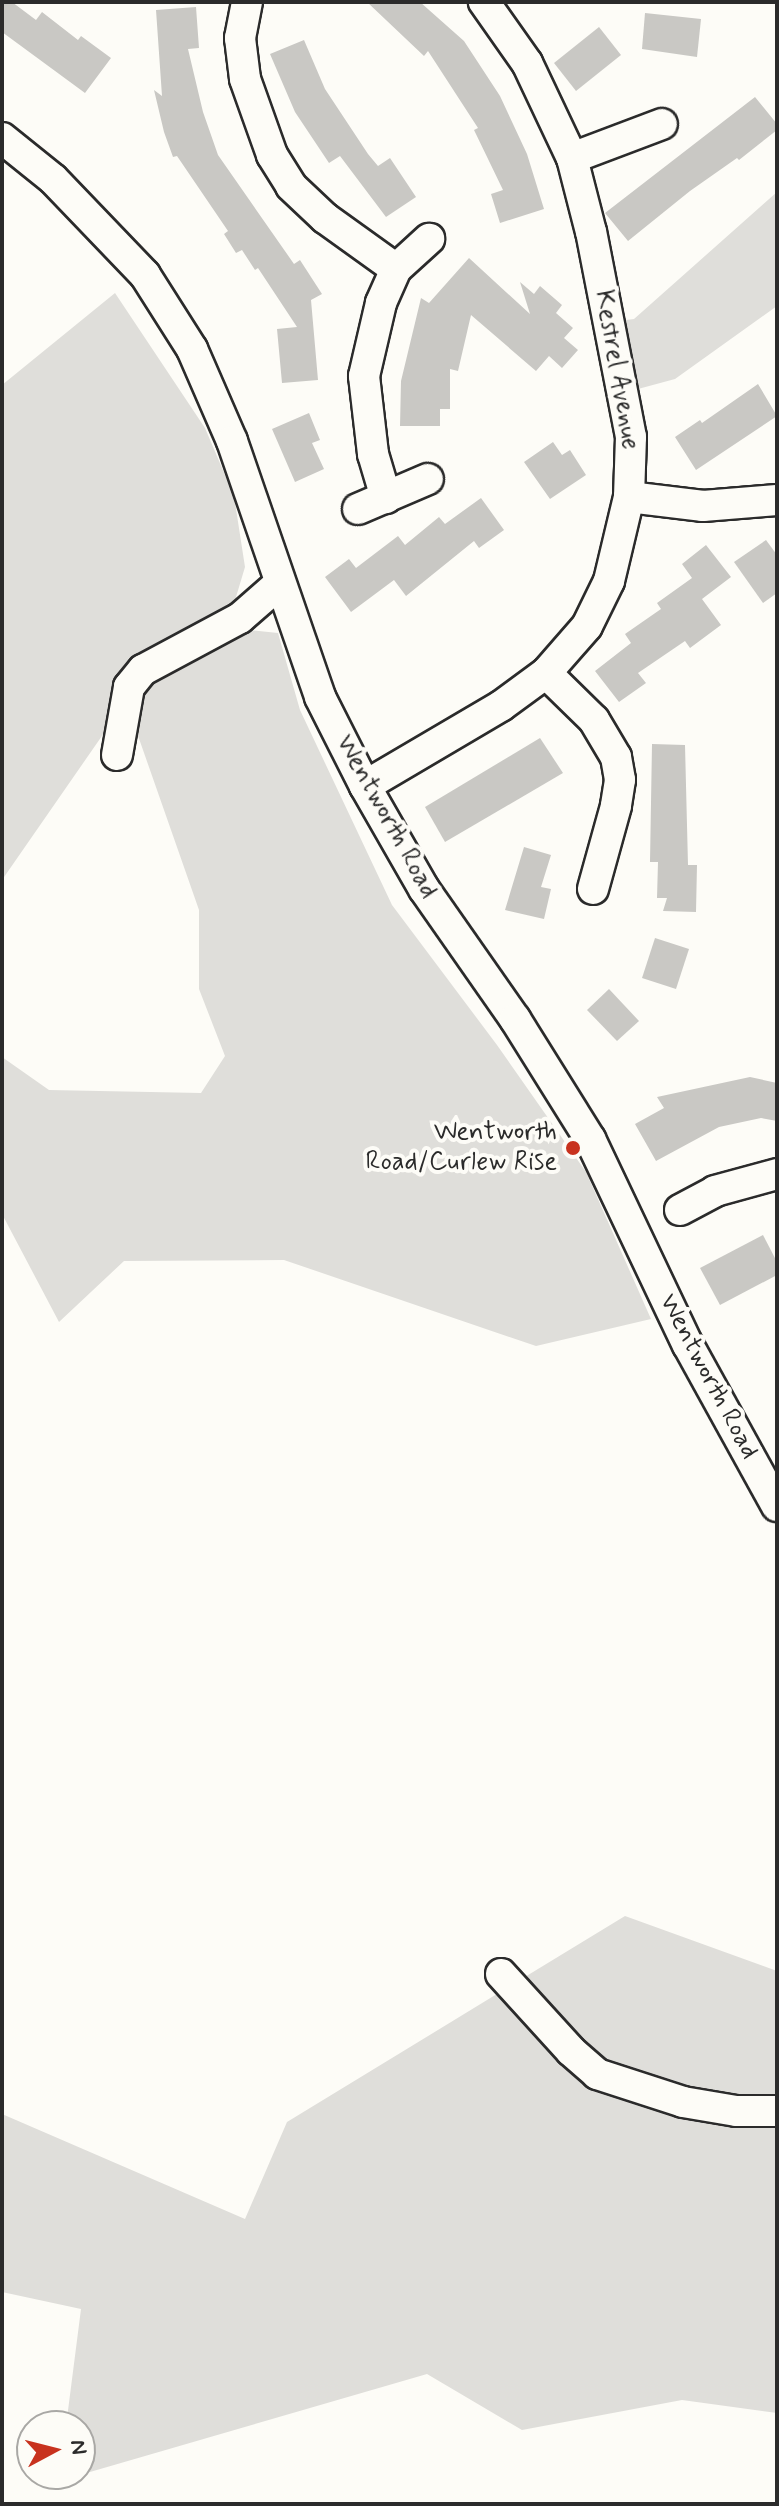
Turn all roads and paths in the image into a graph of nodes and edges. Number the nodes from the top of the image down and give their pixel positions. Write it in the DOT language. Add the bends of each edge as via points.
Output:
graph roads {
  1 [pos="247,2"];
  2 [pos="484,2"];
  3 [pos="662,124"];
  4 [pos="2,138"];
  5 [pos="572,158"];
  6 [pos="429,239"];
  7 [pos="396,269"];
  8 [pos="428,479"];
  9 [pos="629,497"];
  10 [pos="777,500"];
  11 [pos="280,583"];
  12 [pos="546,673"];
  13 [pos="117,755"];
  14 [pos="365,786"];
  15 [pos="593,889"];
  16 [pos="777,1174"];
  17 [pos="680,1210"];
  18 [pos="774,1495"];
  19 [pos="501,1974"];
  20 [pos="777,2111"];
  1 -- 7 [label="street" via="240,38 245,79 272,155 291,186 325,218"];
  2 -- 5 [label="street, Kestrel Avenue" via="527,63"];
  3 -- 5 [label="street"];
  4 -- 11 [label="street, Wentworth Road" via="53,179 145,275 192,349 232,441"];
  5 -- 9 [label="street, Kestrel Avenue" via="631,437"];
  6 -- 7 [label="street"];
  7 -- 8 [label="street" via="381,303 364,376 373,454 372,503"];
  9 -- 10 [label="street" via="703,506"];
  9 -- 12 [label="street, Kestrel Avenue" via="609,581 587,626"];
  11 -- 13 [label="street" via="240,618 143,670 129,687"];
  11 -- 14 [label="street, Wentworth Road" via="320,697"];
  12 -- 14 [label="street, Kestrel Avenue" via="501,706"];
  12 -- 15 [label="street" via="594,720 616,757 616,806"];
  14 -- 18 [label="street, Wentworth Road" via="424,889 590,1139 688,1345"];
  16 -- 17 [label="street" via="715,1191"];
  19 -- 20 [label="street" via="597,2074 683,2102"];
}
